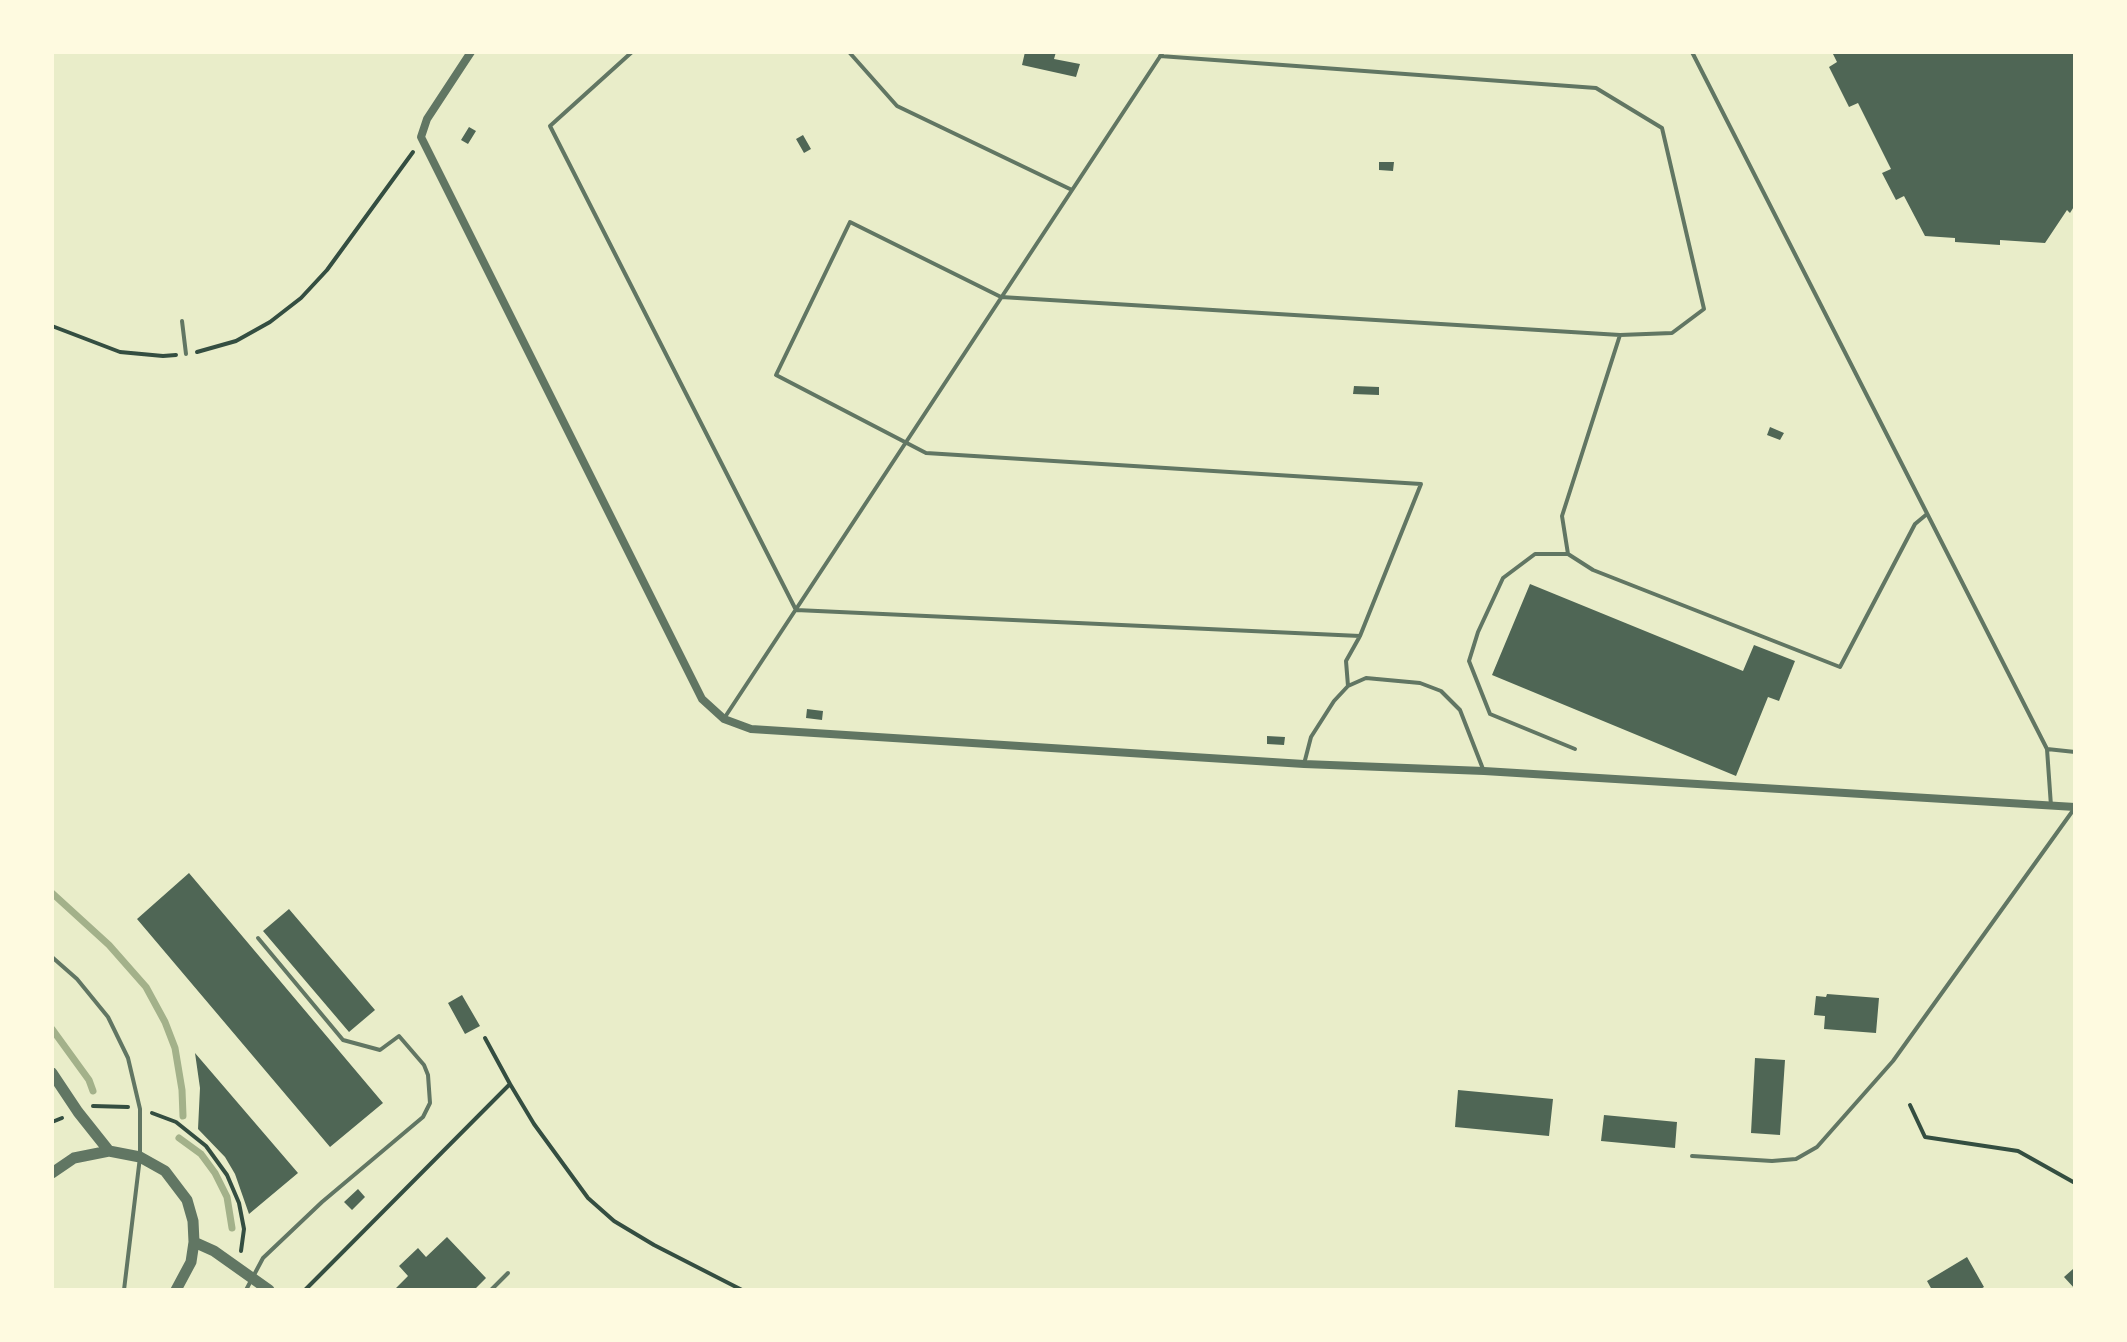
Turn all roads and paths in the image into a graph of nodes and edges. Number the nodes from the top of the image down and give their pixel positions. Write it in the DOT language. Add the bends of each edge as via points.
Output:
graph roads {
  1 [pos="471,52"];
  2 [pos="632,52"];
  3 [pos="849,52"];
  4 [pos="1692,52"];
  5 [pos="1161,54"];
  6 [pos="421,137"];
  7 [pos="1072,190"];
  8 [pos="1001,297"];
  9 [pos="182,321"];
  10 [pos="52,326"];
  11 [pos="1620,335"];
  12 [pos="186,354"];
  13 [pos="906,443"];
  14 [pos="1928,514"];
  15 [pos="1568,554"];
  16 [pos="796,610"];
  17 [pos="1360,636"];
  18 [pos="1348,686"];
  19 [pos="724,719"];
  20 [pos="1575,749"];
  21 [pos="2047,749"];
  22 [pos="2075,752"];
  23 [pos="1304,764"];
  24 [pos="1484,771"];
  25 [pos="2051,806"];
  26 [pos="2075,807"];
  27 [pos="258,938"];
  28 [pos="52,957"];
  29 [pos="485,1038"];
  30 [pos="52,1073"];
  31 [pos="510,1084"];
  32 [pos="1910,1105"];
  33 [pos="109,1151"];
  34 [pos="1692,1156"];
  35 [pos="140,1157"];
  36 [pos="52,1173"];
  37 [pos="2075,1183"];
  38 [pos="194,1242"];
  39 [pos="508,1273"];
  40 [pos="249,1284"];
  41 [pos="124,1290"];
  42 [pos="176,1290"];
  43 [pos="269,1290"];
  44 [pos="305,1290"];
  45 [pos="491,1290"];
  46 [pos="742,1290"];
  1 -- 6 [label="street"];
  2 -- 16 [label="lane" via="550,126"];
  3 -- 7 [label="lane" via="897,106"];
  4 -- 14 [label="lane"];
  5 -- 7 [label="lane"];
  5 -- 11 [label="lane" via="1596,88 1662,128 1704,309 1672,333"];
  6 -- 12 [label="path" via="327,270 301,298 236,341"];
  6 -- 19 [label="street" via="702,699"];
  7 -- 8 [label="lane"];
  8 -- 11 [label="lane"];
  8 -- 13 [label="lane"];
  8 -- 13 [label="lane" via="850,222 776,375"];
  9 -- 12 [label="lane"];
  10 -- 12 [label="path" via="120,352"];
  11 -- 15 [label="lane" via="1562,516"];
  13 -- 16 [label="lane"];
  13 -- 17 [label="lane" via="926,453 1421,484"];
  14 -- 15 [label="lane" via="1915,524 1840,667 1593,570"];
  14 -- 21 [label="lane"];
  15 -- 20 [label="lane" via="1535,554 1503,578 1469,661 1490,714"];
  16 -- 17 [label="lane"];
  16 -- 19 [label="lane"];
  17 -- 18 [label="lane" via="1346,661"];
  18 -- 23 [label="lane" via="1311,737"];
  18 -- 24 [label="lane" via="1366,678 1420,683 1441,691 1460,710"];
  19 -- 23 [label="street" via="751,729"];
  21 -- 22 [label="lane"];
  21 -- 25 [label="lane"];
  23 -- 24 [label="street"];
  24 -- 25 [label="street"];
  25 -- 26 [label="street"];
  26 -- 34 [label="lane" via="1893,1061 1817,1147 1796,1159 1772,1161"];
  27 -- 40 [label="lane" via="343,1040 380,1050 399,1036 424,1065 430,1103 423,1117 263,1258"];
  28 -- 35 [label="lane" via="108,1017 128,1058 140,1109"];
  29 -- 31 [label="path"];
  30 -- 33 [label="street"];
  31 -- 44 [label="path"];
  31 -- 46 [label="path" via="588,1198 654,1245"];
  32 -- 37 [label="path" via="1925,1137 2018,1151"];
  33 -- 35 [label="street"];
  33 -- 36 [label="street" via="74,1158"];
  35 -- 38 [label="street" via="165,1171 187,1200"];
  35 -- 41 [label="lane"];
  38 -- 40 [label="street" via="214,1251"];
  38 -- 42 [label="street" via="191,1262"];
  39 -- 45 [label="lane"];
  40 -- 43 [label="street"];
}
